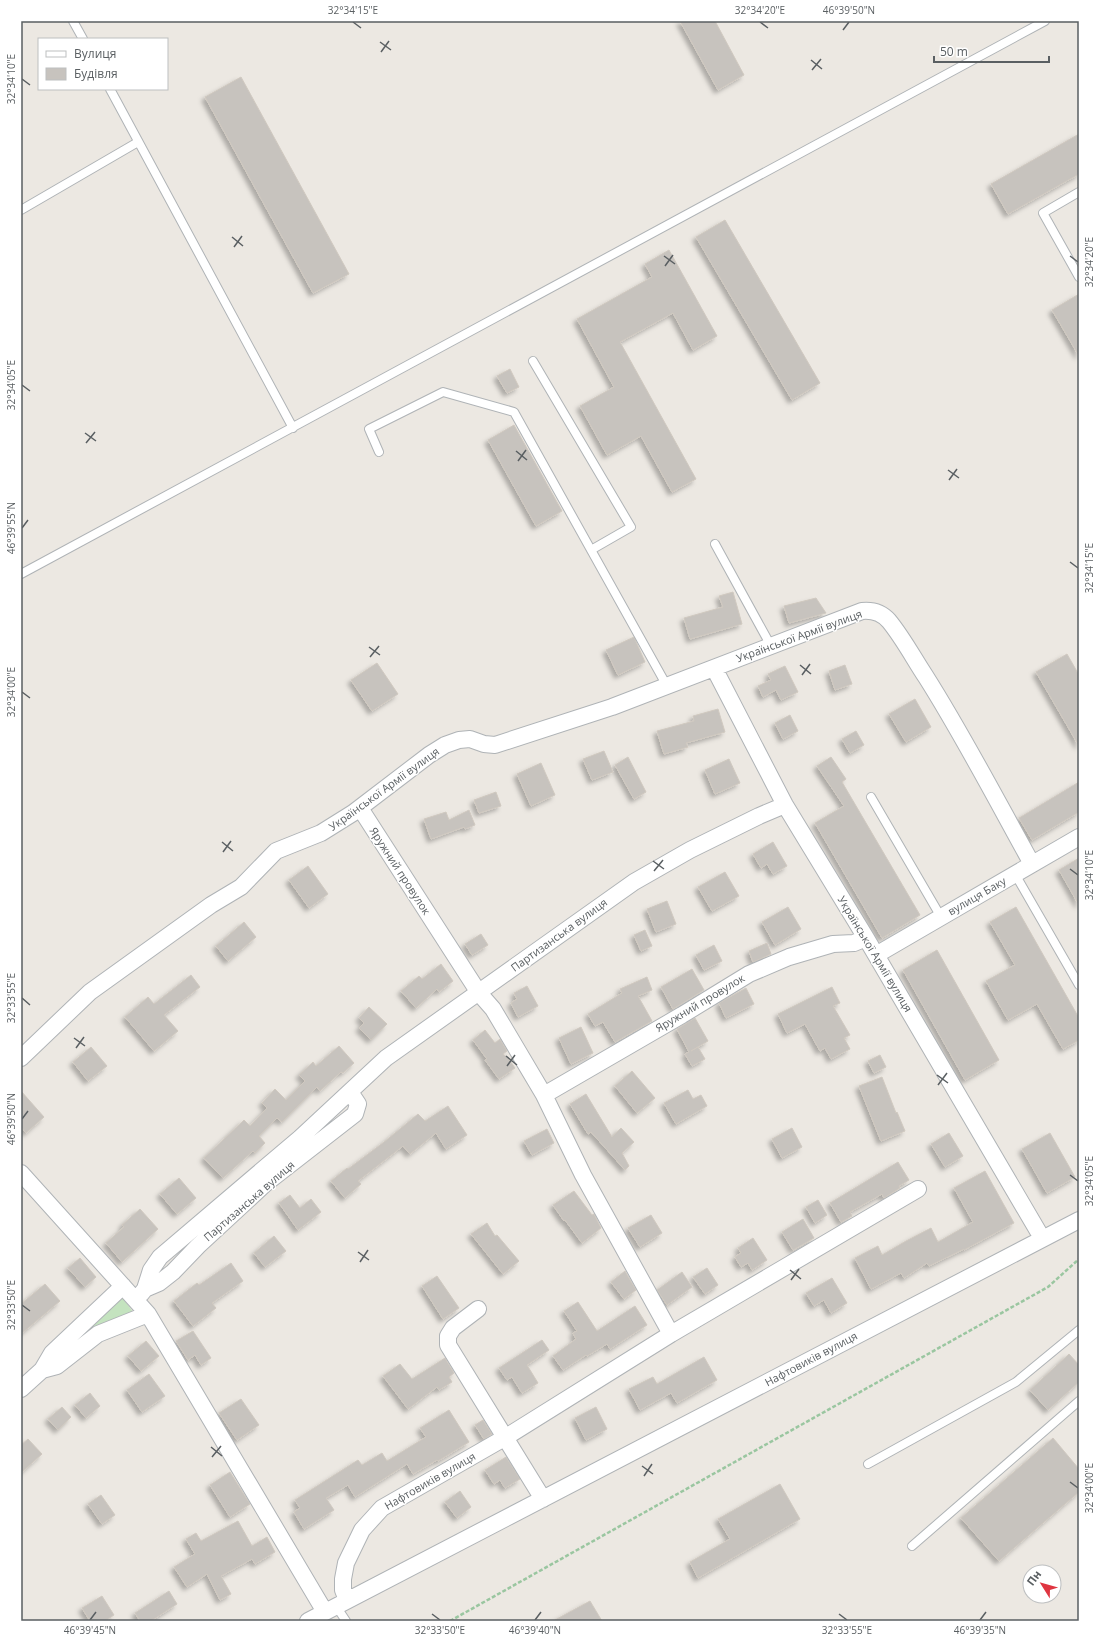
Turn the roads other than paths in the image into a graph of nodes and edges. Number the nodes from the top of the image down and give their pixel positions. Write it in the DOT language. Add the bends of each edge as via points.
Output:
graph roads {
  1 [pos="73,21"];
  2 [pos="1045,21"];
  3 [pos="82,38"];
  4 [pos="111,90"];
  5 [pos="138,142"];
  6 [pos="1079,192"];
  7 [pos="21,210"];
  8 [pos="1079,277"];
  9 [pos="533,361"];
  10 [pos="292,428"];
  11 [pos="379,452"];
  12 [pos="714,544"];
  13 [pos="591,550"];
  14 [pos="21,574"];
  15 [pos="771,646"];
  16 [pos="714,668"];
  17 [pos="667,686"];
  18 [pos="871,797"];
  19 [pos="785,805"];
  20 [pos="360,808"];
  21 [pos="1079,836"];
  22 [pos="1032,864"];
  23 [pos="1015,874"];
  24 [pos="941,917"];
  25 [pos="866,938"];
  26 [pos="876,955"];
  27 [pos="1079,984"];
  28 [pos="479,993"];
  29 [pos="21,1058"];
  30 [pos="544,1095"];
  31 [pos="21,1173"];
  32 [pos="918,1189"];
  33 [pos="1079,1220"];
  34 [pos="1042,1238"];
  35 [pos="123,1286"];
  36 [pos="140,1294"];
  37 [pos="478,1310"];
  38 [pos="148,1314"];
  39 [pos="1079,1330"];
  40 [pos="671,1334"];
  41 [pos="42,1370"];
  42 [pos="21,1389"];
  43 [pos="1079,1401"];
  44 [pos="506,1437"];
  45 [pos="868,1464"];
  46 [pos="543,1499"];
  47 [pos="912,1546"];
  48 [pos="336,1606"];
  49 [pos="308,1621"];
  50 [pos="346,1621"];
  1 -- 3 [label="lane"];
  2 -- 10 [label="lane"];
  4 -- 5 [label="lane"];
  5 -- 7 [label="lane"];
  5 -- 10 [label="lane"];
  6 -- 8 [label="lane" via="1043,213"];
  9 -- 13 [label="lane" via="631,527"];
  10 -- 14 [label="lane"];
  11 -- 13 [label="lane" via="369,429 443,392 514,412"];
  12 -- 15 [label="lane"];
  13 -- 17 [label="lane"];
  15 -- 16 [label="street, Української Армії вулиця"];
  15 -- 22 [label="street, Української Армії вулиця" via="862,611 870,610 888,621 942,702"];
  16 -- 17 [label="street, Української Армії вулиця"];
  16 -- 19 [label="street, Української Армії вулиця"];
  17 -- 20 [label="street, Української Армії вулиця" via="612,707 495,745 470,739 445,745"];
  18 -- 24 [label="lane"];
  19 -- 25 [label="street, Української Армії вулиця"];
  19 -- 28 [label="street, Партизанська вулиця" via="690,850 634,882"];
  20 -- 28 [label="street, Яружний провулок"];
  20 -- 29 [label="street, Української Армії вулиця" via="321,833 276,850 241,887 211,905 90,992"];
  21 -- 22 [label="street, вулиця Баку"];
  22 -- 23 [label="street, вулиця Баку"];
  23 -- 24 [label="street, вулиця Баку"];
  23 -- 27 [label="lane"];
  24 -- 26 [label="street, вулиця Баку"];
  25 -- 26 [label="street, Української Армії вулиця"];
  25 -- 30 [label="street, Яружний провулок" via="854,943 833,944 790,957 749,974"];
  26 -- 34 [label="street, Української Армії вулиця"];
  28 -- 30 [label="street, Яружний провулок" via="493,1010"];
  28 -- 36 [label="street, Партизанська вулиця" via="386,1058 350,1092 358,1104 355,1114 265,1184 173,1272"];
  30 -- 40 [label="street, Яружний провулок" via="583,1175"];
  31 -- 35 [label="street"];
  32 -- 40 [label="street, Нафтовиків вулиця"];
  33 -- 34 [label="street, Нафтовиків вулиця"];
  34 -- 46 [label="street, Нафтовиків вулиця"];
  35 -- 36 [label="street"];
  35 -- 41 [label="street" via="52,1353"];
  36 -- 38 [label="street"];
  37 -- 44 [label="street" via="453,1328 448,1336 448,1345"];
  38 -- 41 [label="street" via="98,1334 57,1366"];
  38 -- 48 [label="street"];
  39 -- 45 [label="lane" via="1016,1382"];
  40 -- 44 [label="street, Нафтовиків вулиця"];
  41 -- 42 [label="street"];
  43 -- 47 [label="lane"];
  44 -- 46 [label="street"];
  44 -- 48 [label="street, Нафтовиків вулиця" via="382,1508 362,1530 346,1563 343,1590"];
  46 -- 48 [label="street, Нафтовиків вулиця"];
  48 -- 49 [label="street, Нафтовиків вулиця"];
  48 -- 50 [label="lane"];
}
